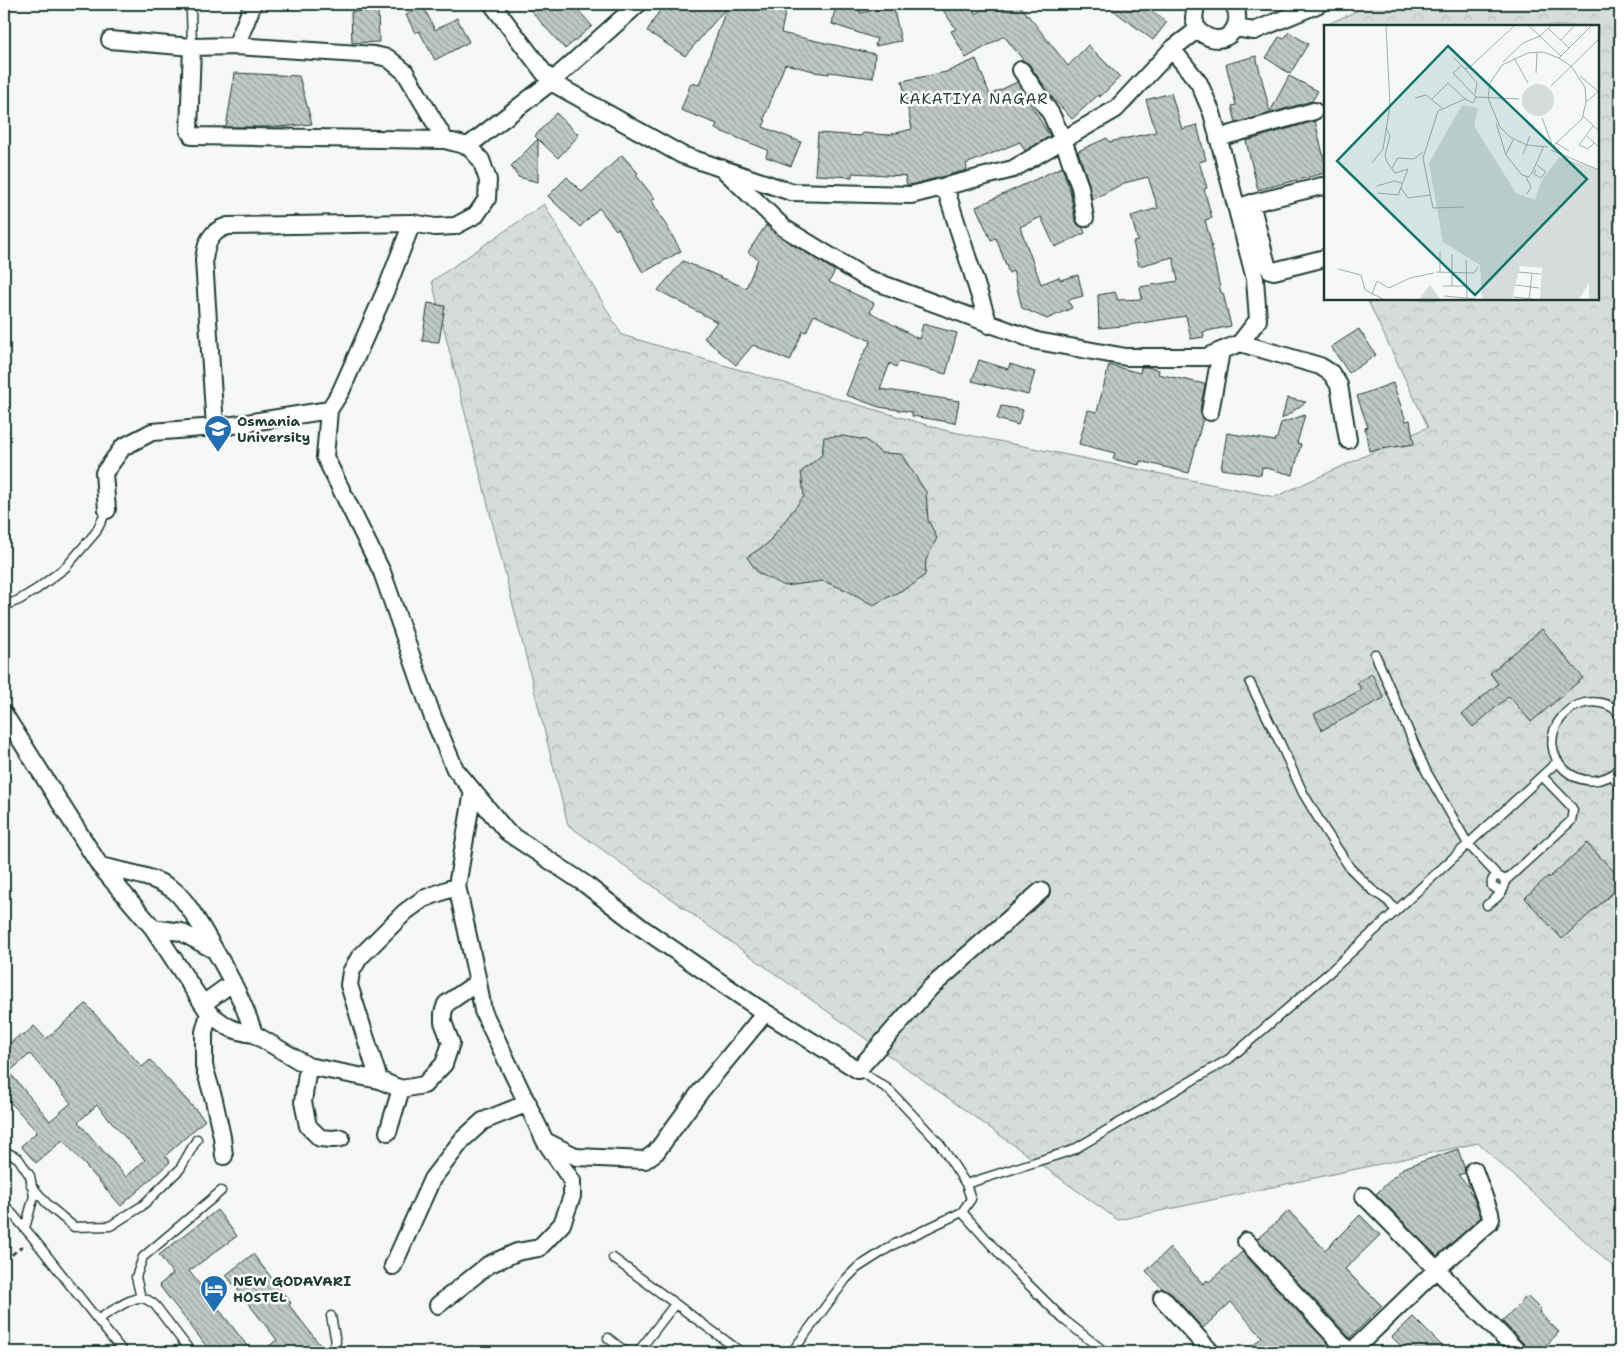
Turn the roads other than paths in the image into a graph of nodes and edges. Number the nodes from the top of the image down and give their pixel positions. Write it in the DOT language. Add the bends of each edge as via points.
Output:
graph roads {
  1 [pos="185,4"];
  2 [pos="253,4"];
  3 [pos="492,4"];
  4 [pos="638,4"];
  5 [pos="1196,4"];
  6 [pos="1233,4"];
  7 [pos="1319,4"];
  8 [pos="1235,28"];
  9 [pos="1197,30"];
  10 [pos="110,40"];
  11 [pos="236,46"];
  12 [pos="192,48"];
  13 [pos="1172,49"];
  14 [pos="1021,70"];
  15 [pos="551,82"];
  16 [pos="1314,112"];
  17 [pos="1218,138"];
  18 [pos="445,140"];
  19 [pos="1064,140"];
  20 [pos="468,146"];
  21 [pos="722,168"];
  22 [pos="945,187"];
  23 [pos="1324,187"];
  24 [pos="1244,205"];
  25 [pos="1085,218"];
  26 [pos="412,224"];
  27 [pos="1324,258"];
  28 [pos="990,324"];
  29 [pos="1240,343"];
  30 [pos="1221,351"];
  31 [pos="329,410"];
  32 [pos="1210,412"];
  33 [pos="215,427"];
  34 [pos="1348,440"];
  35 [pos="107,510"];
  36 [pos="4,606"];
  37 [pos="1375,654"];
  38 [pos="1250,683"];
  39 [pos="4,714"];
  40 [pos="1620,714"];
  41 [pos="1558,762"];
  42 [pos="1620,769"];
  43 [pos="1613,775"];
  44 [pos="1542,776"];
  45 [pos="1620,788"];
  46 [pos="473,791"];
  47 [pos="1468,844"];
  48 [pos="100,866"];
  49 [pos="1502,882"];
  50 [pos="457,886"];
  51 [pos="1041,890"];
  52 [pos="1487,905"];
  53 [pos="1396,911"];
  54 [pos="154,928"];
  55 [pos="215,951"];
  56 [pos="478,982"];
  57 [pos="232,983"];
  58 [pos="206,1008"];
  59 [pos="765,1012"];
  60 [pos="254,1034"];
  61 [pos="308,1066"];
  62 [pos="858,1070"];
  63 [pos="380,1080"];
  64 [pos="401,1089"];
  65 [pos="528,1103"];
  66 [pos="388,1132"];
  67 [pos="341,1138"];
  68 [pos="197,1139"];
  69 [pos="545,1141"];
  70 [pos="4,1151"];
  71 [pos="224,1156"];
  72 [pos="1474,1170"];
  73 [pos="966,1184"];
  74 [pos="32,1185"];
  75 [pos="221,1191"];
  76 [pos="1364,1196"];
  77 [pos="4,1204"];
  78 [pos="962,1212"];
  79 [pos="25,1228"];
  80 [pos="1246,1241"];
  81 [pos="613,1258"];
  82 [pos="393,1266"];
  83 [pos="1437,1269"];
  84 [pos="141,1298"];
  85 [pos="1162,1298"];
  86 [pos="675,1304"];
  87 [pos="438,1305"];
  88 [pos="331,1316"];
  89 [pos="98,1319"];
  90 [pos="608,1338"];
  91 [pos="123,1352"];
  92 [pos="191,1352"];
  93 [pos="329,1352"];
  94 [pos="626,1352"];
  95 [pos="638,1352"];
  96 [pos="741,1352"];
  97 [pos="792,1352"];
  98 [pos="1105,1352"];
  99 [pos="1211,1352"];
  100 [pos="1350,1352"];
  101 [pos="1518,1352"];
  1 -- 12 [label="lane" via="191,10"];
  2 -- 11 [label="street"];
  3 -- 15 [label="street"];
  4 -- 15 [label="street"];
  5 -- 9 [label="street" via="1194,18"];
  6 -- 8 [label="street" via="1238,19"];
  7 -- 8 [label="street" via="1254,31"];
  8 -- 9 [label="street" via="1231,34 1217,39"];
  9 -- 13 [label="street"];
  10 -- 12 [label="street"];
  11 -- 12 [label="street"];
  11 -- 18 [label="street" via="388,58 405,72"];
  12 -- 18 [label="street" via="189,131 192,136"];
  13 -- 17 [label="street" via="1199,82"];
  13 -- 19 [label="street" via="1116,109"];
  14 -- 19 [label="street" via="1051,114"];
  15 -- 20 [label="street"];
  15 -- 21 [label="street" via="682,155"];
  16 -- 17 [label="street"];
  17 -- 24 [label="street"];
  18 -- 20 [label="street"];
  19 -- 22 [label="street" via="1013,169"];
  19 -- 25 [label="street" via="1080,187"];
  20 -- 26 [label="street" via="481,160 488,180 487,199 476,215 454,226"];
  21 -- 22 [label="street" via="791,192 911,195"];
  21 -- 28 [label="street" via="784,228 866,278"];
  22 -- 28 [label="street"];
  23 -- 24 [label="street"];
  24 -- 27 [label="street" via="1270,270"];
  24 -- 29 [label="street" via="1258,320"];
  26 -- 31 [label="street" via="341,391"];
  26 -- 33 [label="street" via="228,226 212,235 204,260"];
  28 -- 30 [label="street" via="1037,341 1126,357 1206,357"];
  29 -- 30 [label="street"];
  29 -- 34 [label="street" via="1320,366 1331,373 1339,385"];
  30 -- 32 [label="street"];
  31 -- 33 [label="street"];
  31 -- 46 [label="street" via="325,457 382,572 432,716 455,768"];
  33 -- 35 [label="street" via="152,432 123,447 104,473"];
  35 -- 36 [label="lane" via="96,532 66,567 37,589"];
  37 -- 47 [label="lane" via="1426,771"];
  38 -- 53 [label="lane" via="1303,793 1325,830 1350,868"];
  39 -- 48 [label="street"];
  40 -- 41 [label="lane" via="1604,704 1591,702 1569,706 1553,735 1553,749"];
  41 -- 43 [label="lane" via="1566,771 1583,780 1601,780"];
  41 -- 44 [label="lane"];
  42 -- 43 [label="lane"];
  43 -- 45 [label="lane"];
  44 -- 47 [label="lane"];
  44 -- 49 [label="lane" via="1570,805 1573,810 1571,821"];
  46 -- 50 [label="street"];
  46 -- 59 [label="street" via="507,832"];
  47 -- 49 [label="lane"];
  47 -- 53 [label="lane"];
  48 -- 54 [label="street"];
  48 -- 55 [label="street" via="149,878 174,890"];
  49 -- 52 [label="lane" via="1500,894"];
  50 -- 56 [label="street"];
  50 -- 63 [label="street" via="423,899 405,912 359,958 351,972 349,985"];
  51 -- 62 [label="street" via="930,988"];
  53 -- 73 [label="lane" via="1229,1059 1073,1150"];
  54 -- 55 [label="street" via="181,932"];
  54 -- 58 [label="street"];
  55 -- 57 [label="street"];
  56 -- 64 [label="street" via="444,1008 443,1022 451,1043 444,1064 424,1085"];
  56 -- 65 [label="street" via="483,1011"];
  57 -- 58 [label="street"];
  57 -- 60 [label="street"];
  58 -- 60 [label="street" via="228,1028"];
  58 -- 71 [label="street" via="204,1066"];
  59 -- 62 [label="street"];
  59 -- 69 [label="street" via="656,1152 646,1160 578,1157"];
  60 -- 61 [label="street"];
  61 -- 63 [label="street"];
  61 -- 67 [label="street" via="303,1102 308,1126 320,1138"];
  62 -- 73 [label="lane" via="888,1089 907,1109 940,1144"];
  63 -- 64 [label="street"];
  64 -- 66 [label="street"];
  65 -- 69 [label="street"];
  65 -- 82 [label="street" via="483,1121 463,1139 432,1179"];
  68 -- 74 [label="lane" via="180,1169 142,1206 110,1226 74,1227 49,1206"];
  69 -- 87 [label="street" via="572,1181 572,1196 562,1224 539,1248 517,1252 488,1265"];
  70 -- 74 [label="lane" via="18,1158"];
  72 -- 83 [label="street" via="1491,1219"];
  73 -- 78 [label="lane" via="970,1199"];
  74 -- 79 [label="lane" via="34,1196"];
  75 -- 84 [label="lane" via="143,1257 136,1276"];
  76 -- 83 [label="street"];
  77 -- 79 [label="lane"];
  78 -- 97 [label="lane" via="893,1245 858,1268 846,1279"];
  78 -- 98 [label="lane" via="1063,1319"];
  79 -- 89 [label="lane"];
  80 -- 100 [label="street"];
  81 -- 86 [label="lane"];
  83 -- 100 [label="street"];
  83 -- 101 [label="street"];
  84 -- 89 [label="lane"];
  84 -- 92 [label="lane" via="155,1304"];
  85 -- 99 [label="street"];
  86 -- 95 [label="lane"];
  86 -- 96 [label="lane"];
  88 -- 93 [label="lane" via="336,1342"];
  89 -- 91 [label="lane"];
  90 -- 94 [label="lane"];
}
